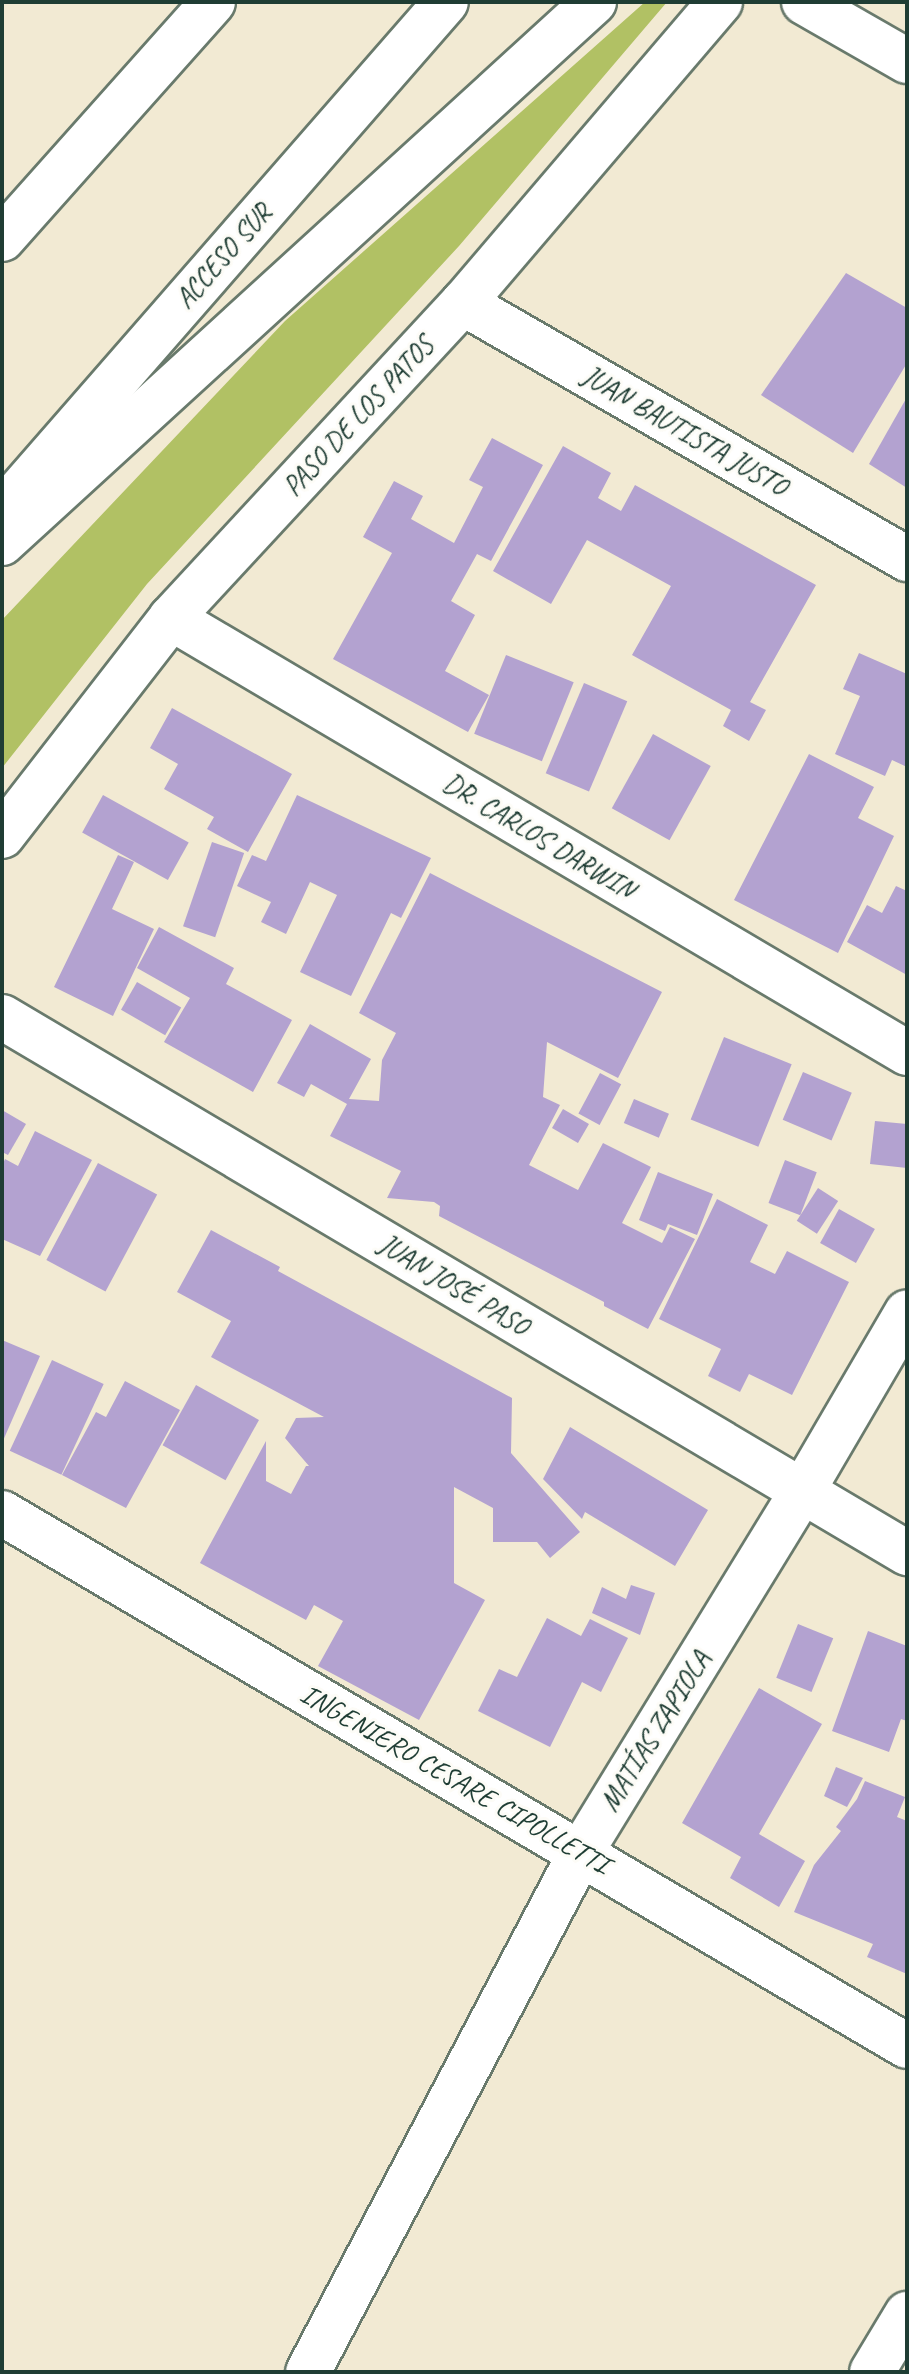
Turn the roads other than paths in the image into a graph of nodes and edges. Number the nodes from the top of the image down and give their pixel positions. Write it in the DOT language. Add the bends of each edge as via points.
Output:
graph roads {
  1 [pos="213,2"];
  2 [pos="446,2"];
  3 [pos="594,2"];
  4 [pos="720,2"];
  5 [pos="804,2"];
  6 [pos="907,61"];
  7 [pos="2,239"];
  8 [pos="463,303"];
  9 [pos="2,511"];
  10 [pos="2,543"];
  11 [pos="907,559"];
  12 [pos="171,618"];
  13 [pos="2,836"];
  14 [pos="2,1017"];
  15 [pos="907,1053"];
  16 [pos="907,1312"];
  17 [pos="802,1492"];
  18 [pos="2,1513"];
  19 [pos="907,1553"];
  20 [pos="581,1852"];
  21 [pos="907,2046"];
  22 [pos="907,2314"];
  23 [pos="308,2372"];
  24 [pos="872,2372"];
  1 -- 7 [label="main road"];
  2 -- 9 [label="main road, ACCESO SUR"];
  3 -- 10 [label="main road"];
  4 -- 8 [label="main road, PASO DE LOS PATOS"];
  5 -- 6 [label="main road"];
  8 -- 11 [label="main road, JUAN BAUTISTA JUSTO"];
  8 -- 12 [label="main road, PASO DE LOS PATOS"];
  12 -- 13 [label="main road, PASO DE LOS PATOS"];
  12 -- 15 [label="main road, DR. CARLOS DARWIN"];
  14 -- 17 [label="main road, JUAN JOSÉ PASO"];
  16 -- 17 [label="main road, MATÍAS ZAPIOLA"];
  17 -- 19 [label="main road, JUAN JOSÉ PASO"];
  17 -- 20 [label="main road, MATÍAS ZAPIOLA"];
  18 -- 20 [label="main road, INGENIERO CESARE CIPOLLETTI"];
  20 -- 21 [label="main road, INGENIERO CESARE CIPOLLETTI"];
  20 -- 23 [label="main road, MATÍAS ZAPIOLA"];
  22 -- 24 [label="main road"];
}
